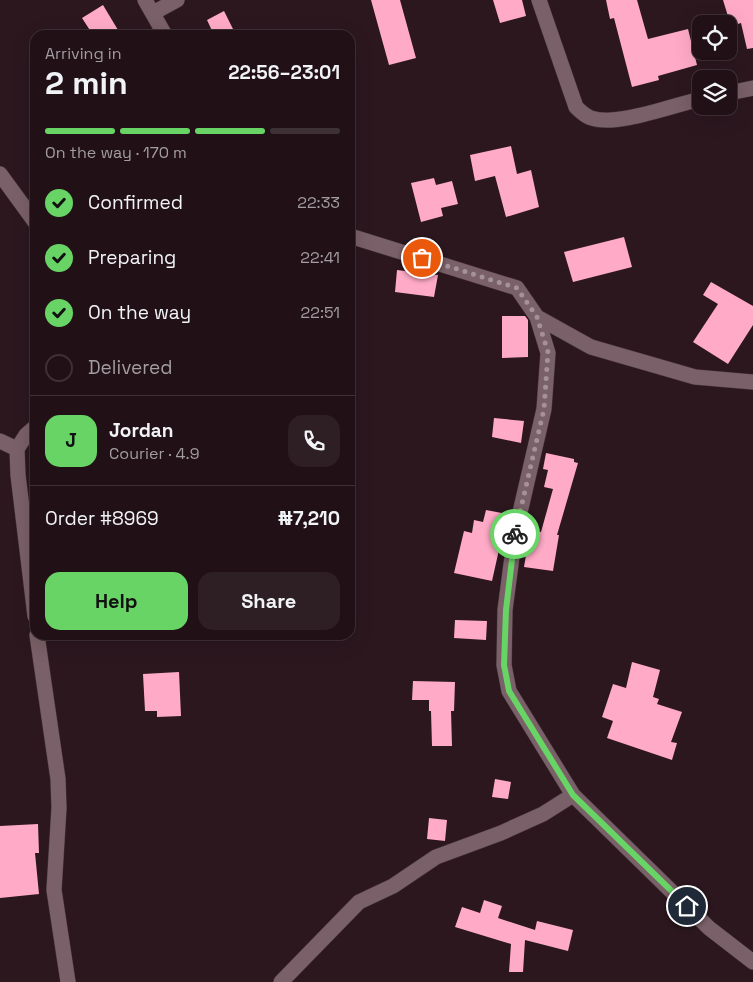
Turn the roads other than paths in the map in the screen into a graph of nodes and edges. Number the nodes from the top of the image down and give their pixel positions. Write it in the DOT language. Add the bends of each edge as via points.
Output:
graph roads {
  1 [pos="178,0"];
  2 [pos="539,0"];
  3 [pos="149,6"];
  4 [pos="162,30"];
  5 [pos="753,88"];
  6 [pos="737,91"];
  7 [pos="692,101"];
  8 [pos="0,174"];
  9 [pos="30,215"];
  10 [pos="355,238"];
  11 [pos="537,317"];
  12 [pos="753,382"];
  13 [pos="30,431"];
  14 [pos="0,441"];
  15 [pos="17,450"];
  16 [pos="30,575"];
  17 [pos="39,640"];
  18 [pos="573,795"];
  19 [pos="753,962"];
  20 [pos="68,982"];
  21 [pos="281,982"];
  1 -- 3 [label="street"];
  2 -- 7 [label="street" via="576,107 583,114 601,120 624,119"];
  3 -- 4 [label="street"];
  5 -- 6 [label="street"];
  8 -- 9 [label="street"];
  10 -- 11 [label="street" via="517,288"];
  11 -- 12 [label="street" via="591,347 695,377"];
  11 -- 18 [label="street" via="548,352 544,409 515,534 506,610 504,665 509,691"];
  13 -- 15 [label="street"];
  14 -- 15 [label="street"];
  15 -- 16 [label="street"];
  17 -- 20 [label="street" via="58,779 54,890"];
  18 -- 19 [label="street" via="710,928"];
  18 -- 21 [label="street" via="543,814 436,857 393,886 359,902"];
}
